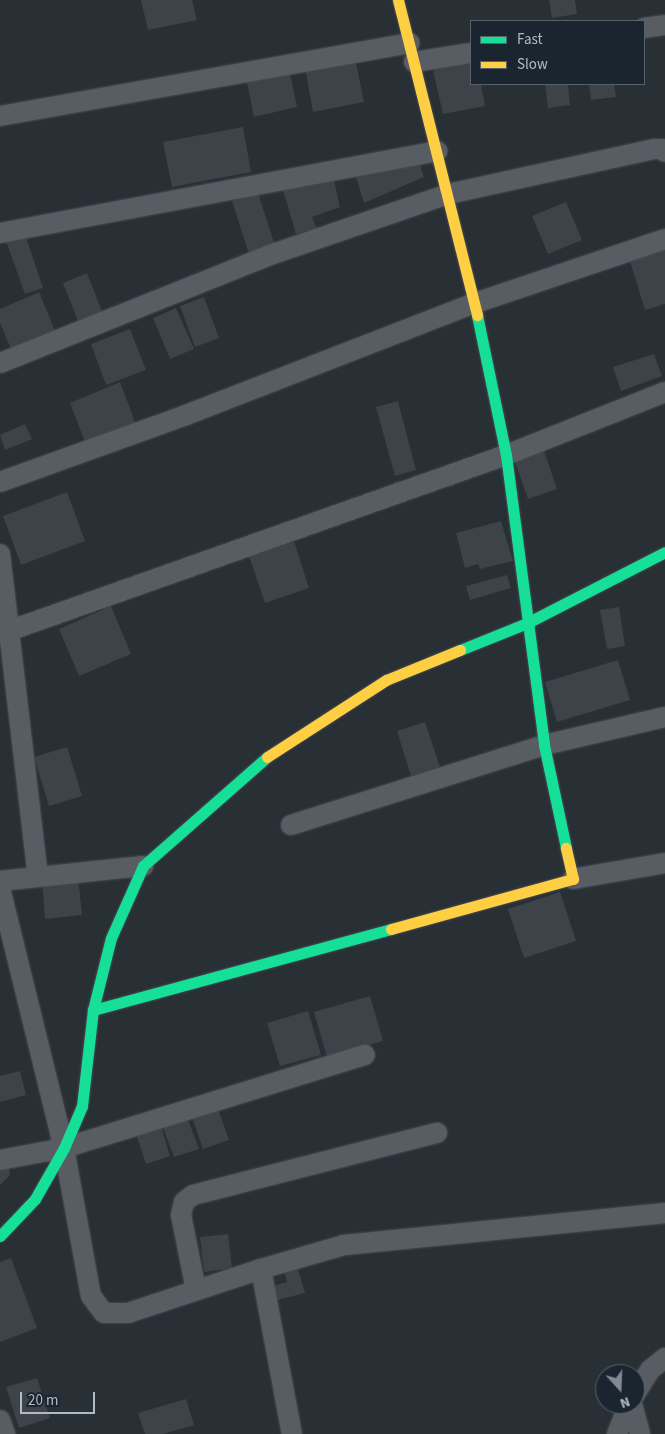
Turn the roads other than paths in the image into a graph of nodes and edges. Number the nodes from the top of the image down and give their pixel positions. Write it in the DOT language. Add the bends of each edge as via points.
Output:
graph roads {
  1 [pos="398,0"];
  2 [pos="665,25"];
  3 [pos="645,28"];
  4 [pos="412,52"];
  5 [pos="470,53"];
  6 [pos="0,116"];
  7 [pos="437,150"];
  8 [pos="665,152"];
  9 [pos="448,194"];
  10 [pos="0,233"];
  11 [pos="665,239"];
  12 [pos="475,303"];
  13 [pos="0,363"];
  14 [pos="665,392"];
  15 [pos="506,455"];
  16 [pos="0,482"];
  17 [pos="665,552"];
  18 [pos="0,554"];
  19 [pos="527,623"];
  20 [pos="4,632"];
  21 [pos="665,717"];
  22 [pos="544,745"];
  23 [pos="291,825"];
  24 [pos="665,863"];
  25 [pos="143,866"];
  26 [pos="38,877"];
  27 [pos="573,879"];
  28 [pos="0,881"];
  29 [pos="0,888"];
  30 [pos="93,1010"];
  31 [pos="365,1055"];
  32 [pos="437,1133"];
  33 [pos="64,1148"];
  34 [pos="0,1160"];
  35 [pos="665,1213"];
  36 [pos="0,1236"];
  37 [pos="261,1269"];
  38 [pos="196,1290"];
  39 [pos="665,1358"];
  40 [pos="645,1378"];
  41 [pos="626,1414"];
  42 [pos="634,1414"];
  43 [pos="0,1420"];
  44 [pos="5,1434"];
  45 [pos="292,1434"];
  46 [pos="617,1434"];
  47 [pos="640,1434"];
  1 -- 4 [label="street"];
  2 -- 3 [label="street"];
  4 -- 5 [label="street"];
  4 -- 6 [label="street"];
  4 -- 7 [label="street"];
  7 -- 9 [label="street"];
  7 -- 10 [label="street"];
  8 -- 9 [label="street" via="654,149"];
  9 -- 12 [label="street"];
  9 -- 13 [label="street" via="270,255"];
  11 -- 12 [label="street"];
  12 -- 15 [label="street"];
  12 -- 16 [label="street" via="186,415"];
  14 -- 15 [label="street"];
  15 -- 19 [label="street"];
  15 -- 20 [label="street"];
  17 -- 19 [label="street"];
  18 -- 20 [label="street"];
  19 -- 22 [label="street"];
  19 -- 25 [label="street" via="386,680 261,761"];
  20 -- 26 [label="street"];
  21 -- 22 [label="street"];
  22 -- 23 [label="street"];
  22 -- 27 [label="street"];
  24 -- 27 [label="street"];
  25 -- 26 [label="street"];
  25 -- 30 [label="street" via="111,938"];
  26 -- 28 [label="street"];
  27 -- 30 [label="street"];
  29 -- 33 [label="street"];
  30 -- 33 [label="street" via="82,1106"];
  31 -- 33 [label="street"];
  32 -- 38 [label="street" via="193,1195 184,1202 181,1215"];
  33 -- 34 [label="street"];
  33 -- 36 [label="street" via="35,1199"];
  33 -- 38 [label="street" via="91,1296 104,1313 128,1313"];
  35 -- 37 [label="street" via="344,1245"];
  37 -- 38 [label="street"];
  37 -- 45 [label="street"];
  39 -- 40 [label="street"];
  41 -- 46 [label="street"];
  42 -- 47 [label="street"];
  43 -- 44 [label="street"];
}
